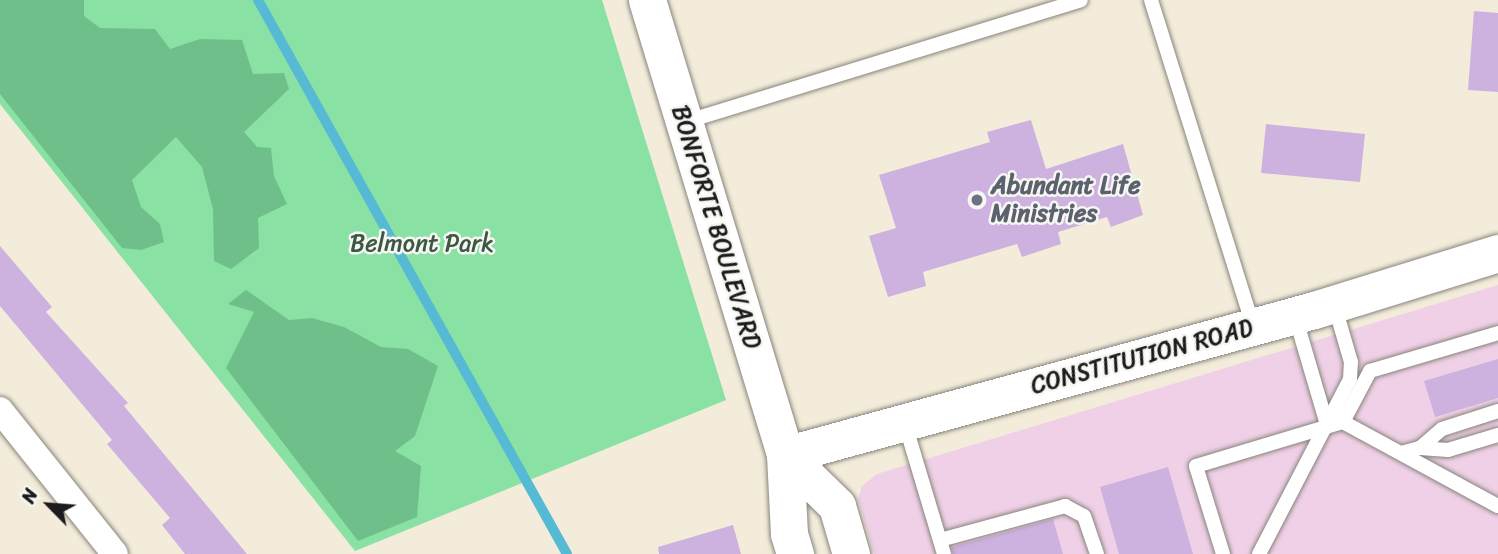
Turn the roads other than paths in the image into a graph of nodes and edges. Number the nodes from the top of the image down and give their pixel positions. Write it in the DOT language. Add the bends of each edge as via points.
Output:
graph roads {
  1 [pos="647,0"];
  2 [pos="1081,0"];
  3 [pos="1151,0"];
  4 [pos="684,122"];
  5 [pos="1498,253"];
  6 [pos="1334,304"];
  7 [pos="1294,315"];
  8 [pos="1254,326"];
  9 [pos="1498,333"];
  10 [pos="0,410"];
  11 [pos="1498,411"];
  12 [pos="1343,422"];
  13 [pos="905,423"];
  14 [pos="1327,425"];
  15 [pos="1498,435"];
  16 [pos="1420,448"];
  17 [pos="1401,453"];
  18 [pos="785,455"];
  19 [pos="1498,506"];
  20 [pos="942,547"];
  21 [pos="115,554"];
  22 [pos="795,554"];
  23 [pos="851,554"];
  24 [pos="1097,554"];
  25 [pos="1223,554"];
  26 [pos="1259,554"];
  1 -- 4 [label="street, BONFORTE BOULEVARD"];
  2 -- 4 [label="lane"];
  3 -- 8 [label="lane"];
  4 -- 18 [label="street, BONFORTE BOULEVARD"];
  5 -- 6 [label="street, CONSTITUTION ROAD"];
  6 -- 7 [label="street, CONSTITUTION ROAD"];
  6 -- 14 [label="lane" via="1351,362 1350,379"];
  7 -- 8 [label="street, CONSTITUTION ROAD"];
  7 -- 14 [label="lane"];
  8 -- 13 [label="street, CONSTITUTION ROAD"];
  9 -- 12 [label="lane" via="1370,371"];
  10 -- 21 [label="street"];
  11 -- 16 [label="lane" via="1442,429"];
  12 -- 14 [label="lane"];
  12 -- 17 [label="lane"];
  13 -- 18 [label="street, CONSTITUTION ROAD"];
  13 -- 20 [label="lane"];
  14 -- 25 [label="lane" via="1196,466"];
  14 -- 26 [label="lane"];
  15 -- 16 [label="lane" via="1448,450"];
  16 -- 17 [label="lane"];
  17 -- 19 [label="lane"];
  18 -- 22 [label="street, BONFORTE BOULEVARD" via="789,534"];
  18 -- 23 [label="street, BONFORTE BOULEVARD" via="837,506"];
  20 -- 24 [label="lane" via="1065,506 1084,516"];
}
